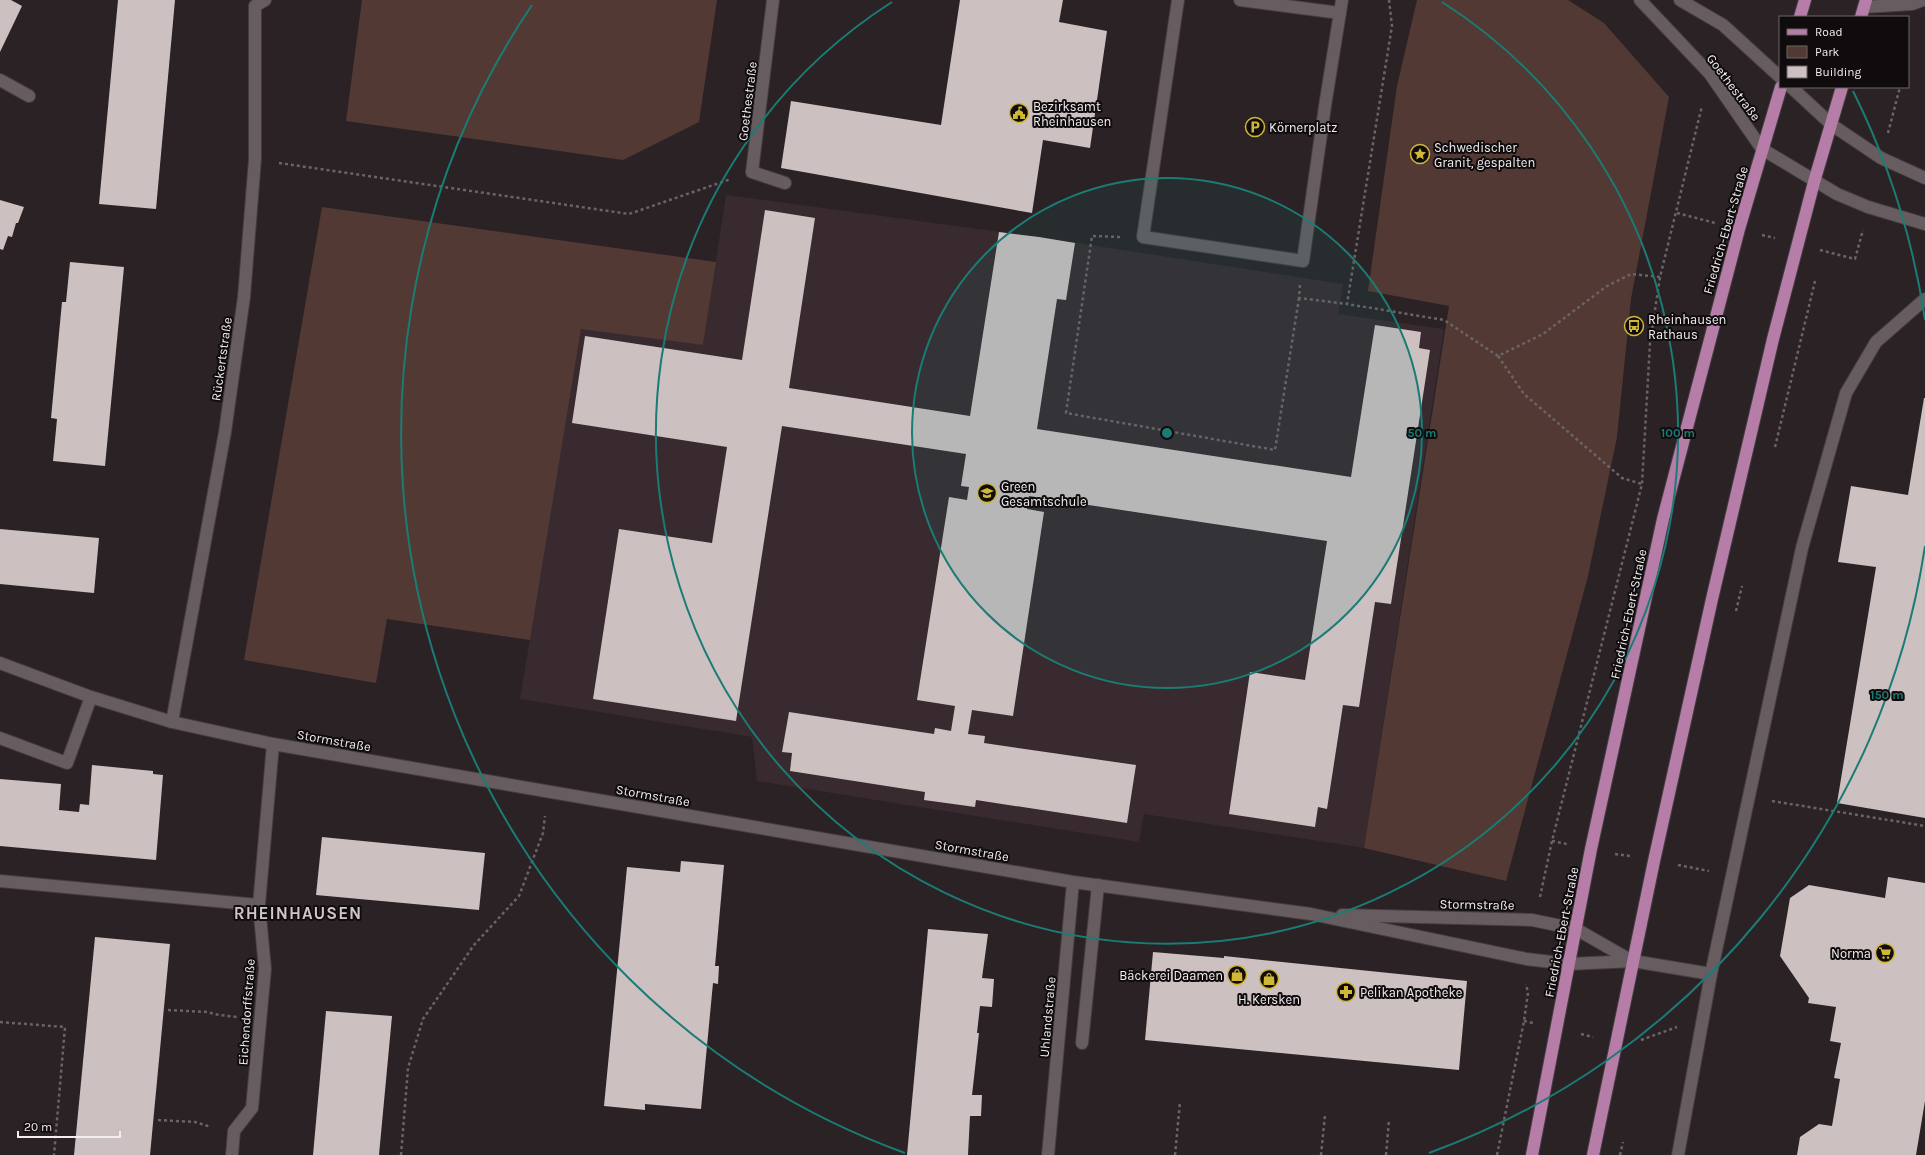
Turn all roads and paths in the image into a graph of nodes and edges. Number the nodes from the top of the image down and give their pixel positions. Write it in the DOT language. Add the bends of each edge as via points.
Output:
graph roads {
  1 [pos="265,0"];
  2 [pos="773,0"];
  3 [pos="1178,0"];
  4 [pos="1240,0"];
  5 [pos="1342,0"];
  6 [pos="1389,0"];
  7 [pos="1640,0"];
  8 [pos="1680,0"];
  9 [pos="1805,0"];
  10 [pos="1923,0"];
  11 [pos="1864,8"];
  12 [pos="1340,13"];
  13 [pos="1800,16"];
  14 [pos="1710,74"];
  15 [pos="1779,76"];
  16 [pos="0,80"];
  17 [pos="1781,88"];
  18 [pos="1792,88"];
  19 [pos="1842,88"];
  20 [pos="29,96"];
  21 [pos="1832,125"];
  22 [pos="1762,149"];
  23 [pos="255,159"];
  24 [pos="752,172"];
  25 [pos="1925,178"];
  26 [pos="1814,182"];
  27 [pos="785,183"];
  28 [pos="1925,224"];
  29 [pos="1143,237"];
  30 [pos="1823,251"];
  31 [pos="1821,258"];
  32 [pos="1303,261"];
  33 [pos="1817,274"];
  34 [pos="1660,277"];
  35 [pos="1299,298"];
  36 [pos="1925,299"];
  37 [pos="1347,304"];
  38 [pos="1498,356"];
  39 [pos="1774,451"];
  40 [pos="1642,484"];
  41 [pos="1744,579"];
  42 [pos="1735,616"];
  43 [pos="0,663"];
  44 [pos="91,697"];
  45 [pos="172,722"];
  46 [pos="0,738"];
  47 [pos="273,744"];
  48 [pos="549,792"];
  49 [pos="1749,797"];
  50 [pos="1925,826"];
  51 [pos="1681,858"];
  52 [pos="1678,873"];
  53 [pos="0,881"];
  54 [pos="1073,882"];
  55 [pos="1098,885"];
  56 [pos="259,905"];
  57 [pos="1311,914"];
  58 [pos="1532,920"];
  59 [pos="1576,929"];
  60 [pos="1526,959"];
  61 [pos="1633,961"];
  62 [pos="1569,964"];
  63 [pos="1711,974"];
  64 [pos="168,1010"];
  65 [pos="260,1019"];
  66 [pos="0,1022"];
  67 [pos="1645,1032"];
  68 [pos="1082,1043"];
  69 [pos="1642,1047"];
  70 [pos="1180,1102"];
  71 [pos="1325,1115"];
  72 [pos="158,1120"];
  73 [pos="1389,1120"];
  74 [pos="234,1131"];
  75 [pos="1623,1140"];
  76 [pos="54,1155"];
  77 [pos="232,1155"];
  78 [pos="401,1155"];
  79 [pos="1048,1155"];
  80 [pos="1175,1155"];
  81 [pos="1321,1155"];
  82 [pos="1386,1155"];
  83 [pos="1497,1155"];
  84 [pos="1532,1155"];
  85 [pos="1594,1155"];
  86 [pos="1620,1155"];
  87 [pos="1678,1155"];
  1 -- 23 [label="street, Rückertstraße" via="255,6"];
  2 -- 24 [label="street, Goethestraße"];
  3 -- 29 [label="street"];
  4 -- 12 [label="street"];
  5 -- 12 [label="street"];
  6 -- 37 [label="path" via="1392,26"];
  7 -- 14 [label="street, Goethestraße"];
  8 -- 15 [label="street" via="1723,25"];
  9 -- 13 [label="main road"];
  10 -- 11 [label="street" via="1912,4"];
  12 -- 32 [label="street"];
  14 -- 22 [label="street, Goethestraße"];
  14 -- 34 [label="path"];
  16 -- 20 [label="street"];
  17 -- 22 [label="main road, Friedrich-Ebert-Straße"];
  18 -- 21 [label="street"];
  19 -- 21 [label="main road"];
  21 -- 25 [label="street" via="1881,158"];
  21 -- 26 [label="main road"];
  22 -- 26 [label="street, Goethestraße"];
  22 -- 59 [label="main road, Friedrich-Ebert-Straße" via="1663,519"];
  23 -- 24 [label="path" via="629,214"];
  23 -- 45 [label="street, Rückertstraße" via="244,297 225,432"];
  24 -- 27 [label="street"];
  26 -- 28 [label="street, Goethestraße" via="1868,207"];
  26 -- 61 [label="main road" via="1773,339 1712,599"];
  29 -- 32 [label="street"];
  29 -- 35 [label="path" via="1092,236 1066,414 1275,450"];
  30 -- 31 [label="path"];
  32 -- 35 [label="path"];
  33 -- 39 [label="path"];
  34 -- 38 [label="path" via="1631,274 1607,286 1543,334"];
  34 -- 40 [label="path" via="1650,343"];
  35 -- 37 [label="path"];
  36 -- 49 [label="street" via="1876,342 1846,393 1802,548"];
  37 -- 38 [label="path" via="1444,320"];
  38 -- 40 [label="path" via="1524,394 1622,478"];
  40 -- 58 [label="path" via="1552,841 1543,889"];
  41 -- 42 [label="path"];
  43 -- 44 [label="street, Stormstraße"];
  44 -- 45 [label="street, Stormstraße"];
  44 -- 46 [label="street" via="67,763"];
  45 -- 47 [label="street, Stormstraße"];
  47 -- 48 [label="street, Stormstraße"];
  47 -- 56 [label="street, Eichendorffstraße"];
  48 -- 54 [label="street, Stormstraße"];
  48 -- 78 [label="path" via="543,833 519,896 474,945 423,1019 408,1068"];
  49 -- 50 [label="path"];
  49 -- 63 [label="street"];
  51 -- 52 [label="path"];
  53 -- 56 [label="street"];
  54 -- 55 [label="street, Stormstraße"];
  54 -- 79 [label="street, Uhlandstraße"];
  55 -- 57 [label="street, Stormstraße"];
  55 -- 68 [label="street"];
  56 -- 65 [label="street, Eichendorffstraße" via="265,969"];
  57 -- 58 [label="street, Stormstraße"];
  57 -- 60 [label="street, Stormstraße"];
  58 -- 59 [label="street, Stormstraße"];
  59 -- 61 [label="street, Stormstraße"];
  59 -- 62 [label="main road, Friedrich-Ebert-Straße"];
  60 -- 62 [label="street, Stormstraße"];
  60 -- 83 [label="path" via="1523,975 1528,994"];
  61 -- 62 [label="street, Stormstraße"];
  61 -- 63 [label="street, Stormstraße"];
  61 -- 85 [label="main road"];
  62 -- 84 [label="main road, Friedrich-Ebert-Straße"];
  63 -- 87 [label="street"];
  64 -- 65 [label="path"];
  65 -- 74 [label="street, Eichendorffstraße" via="252,1108"];
  66 -- 76 [label="path" via="65,1027"];
  67 -- 69 [label="path"];
  70 -- 80 [label="path"];
  71 -- 81 [label="path"];
  72 -- 74 [label="path" via="195,1122"];
  73 -- 82 [label="path"];
  74 -- 77 [label="street"];
  75 -- 86 [label="path"];
}
